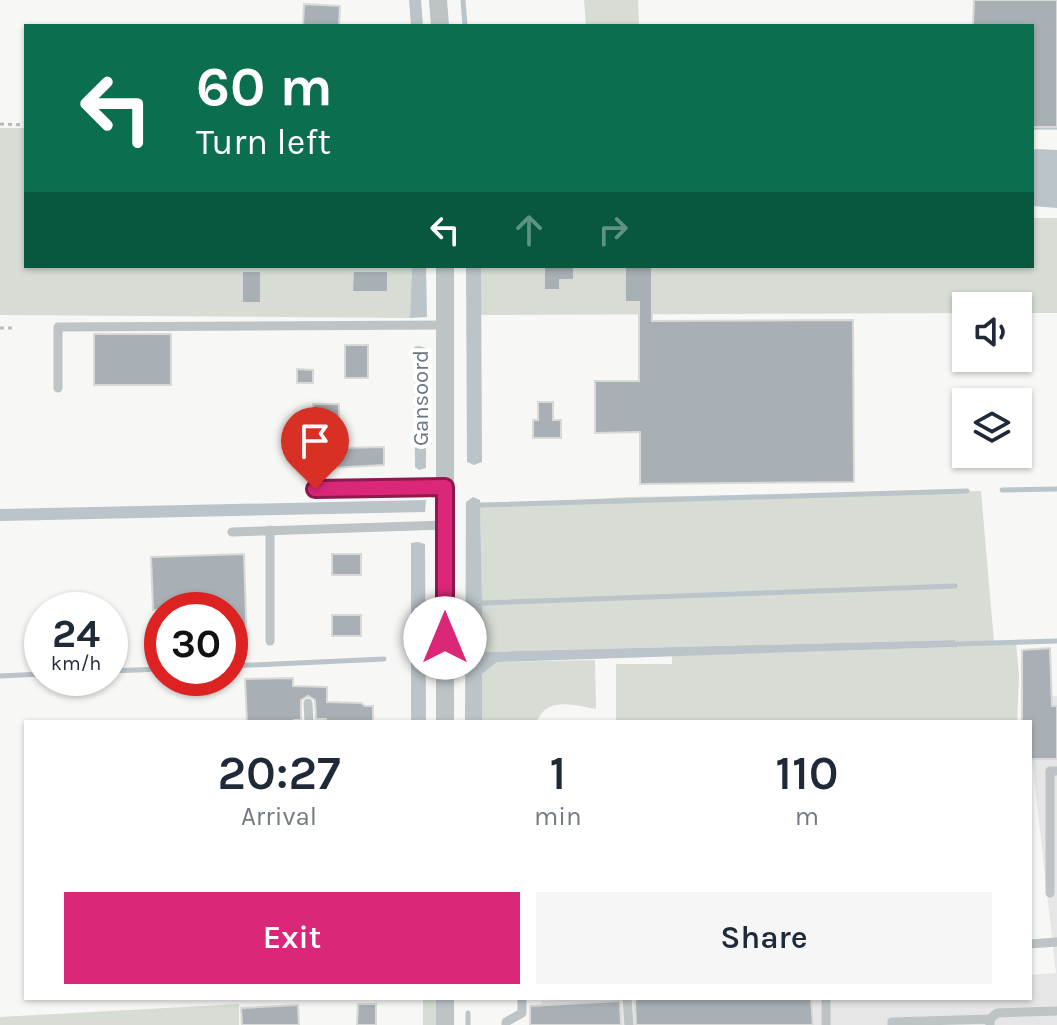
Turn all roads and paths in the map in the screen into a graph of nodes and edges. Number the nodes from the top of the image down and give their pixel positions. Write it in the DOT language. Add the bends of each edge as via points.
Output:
graph roads {
  1 [pos="438,0"];
  2 [pos="440,24"];
  3 [pos="0,124"];
  4 [pos="24,125"];
  5 [pos="445,268"];
  6 [pos="445,325"];
  7 [pos="0,328"];
  8 [pos="16,328"];
  9 [pos="58,388"];
  10 [pos="445,487"];
  11 [pos="315,489"];
  12 [pos="445,525"];
  13 [pos="270,530"];
  14 [pos="232,532"];
  15 [pos="270,641"];
  16 [pos="308,703"];
  17 [pos="309,720"];
  18 [pos="445,720"];
  19 [pos="1057,771"];
  20 [pos="1050,893"];
  21 [pos="1057,942"];
  22 [pos="1032,944"];
  23 [pos="445,1000"];
  24 [pos="522,1000"];
  25 [pos="627,1000"];
  26 [pos="826,1000"];
  27 [pos="1057,1011"];
  28 [pos="990,1022"];
  29 [pos="445,1025"];
  30 [pos="506,1025"];
  31 [pos="629,1025"];
  32 [pos="826,1025"];
  33 [pos="892,1025"];
  1 -- 2 [label="street"];
  3 -- 4 [label="path"];
  5 -- 6 [label="street, Gansoord"];
  6 -- 9 [label="lane" via="58,327"];
  6 -- 10 [label="street, Gansoord"];
  7 -- 8 [label="path"];
  10 -- 11 [label="lane"];
  10 -- 12 [label="street, Gansoord"];
  12 -- 13 [label="lane"];
  12 -- 18 [label="street, Gansoord"];
  13 -- 14 [label="lane"];
  13 -- 15 [label="lane"];
  16 -- 17 [label="lane"];
  19 -- 20 [label="lane" via="1050,771"];
  21 -- 22 [label="lane"];
  23 -- 29 [label="street"];
  24 -- 30 [label="lane" via="522,1013"];
  25 -- 31 [label="lane"];
  26 -- 32 [label="lane"];
  27 -- 28 [label="lane" via="997,1013"];
  28 -- 33 [label="lane"];
}
